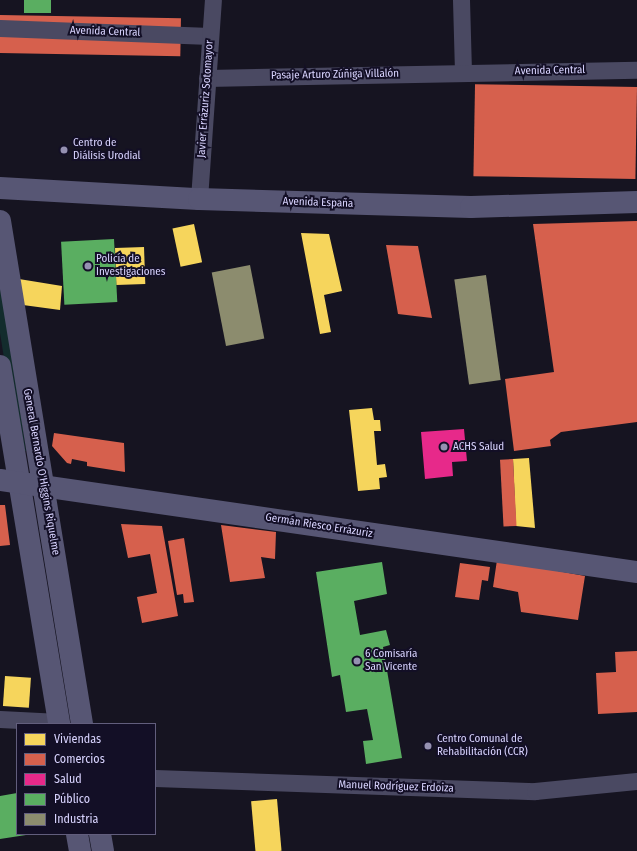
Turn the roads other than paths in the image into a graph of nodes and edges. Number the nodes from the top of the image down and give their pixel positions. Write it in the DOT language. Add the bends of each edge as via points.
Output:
graph roads {
  1 [pos="213,0"];
  2 [pos="461,0"];
  3 [pos="0,28"];
  4 [pos="210,36"];
  5 [pos="637,70"];
  6 [pos="463,72"];
  7 [pos="207,78"];
  8 [pos="0,188"];
  9 [pos="199,199"];
  10 [pos="637,202"];
  11 [pos="0,221"];
  12 [pos="0,366"];
  13 [pos="9,481"];
  14 [pos="43,486"];
  15 [pos="637,572"];
  16 [pos="0,719"];
  17 [pos="59,723"];
  18 [pos="82,723"];
  19 [pos="156,778"];
  20 [pos="637,781"];
  21 [pos="77,835"];
  22 [pos="100,835"];
  23 [pos="80,851"];
  24 [pos="103,851"];
  1 -- 4 [label="street, Javier Errázuriz Sotomayor"];
  2 -- 6 [label="street"];
  3 -- 4 [label="street, Avenida Central"];
  4 -- 7 [label="street, Javier Errázuriz Sotomayor"];
  5 -- 6 [label="street, Avenida Central"];
  6 -- 7 [label="street, Pasaje Arturo Zúñiga Villalón"];
  7 -- 9 [label="street, Javier Errázuriz Sotomayor"];
  8 -- 9 [label="street, Avenida España"];
  9 -- 10 [label="street, Avenida España" via="471,207"];
  11 -- 14 [label="street, General Bernardo O'Higgins Riquelme"];
  12 -- 13 [label="street, General Bernardo O'Higgins Riquelme"];
  13 -- 14 [label="street, Germán Riesco Errázuriz"];
  13 -- 17 [label="street, General Bernardo O'Higgins Riquelme"];
  14 -- 15 [label="street, Germán Riesco Errázuriz"];
  14 -- 18 [label="street, General Bernardo O'Higgins Riquelme"];
  16 -- 17 [label="street"];
  19 -- 20 [label="street, Manuel Rodríguez Erdoiza" via="535,791"];
  21 -- 23 [label="street"];
  22 -- 24 [label="street"];
}
